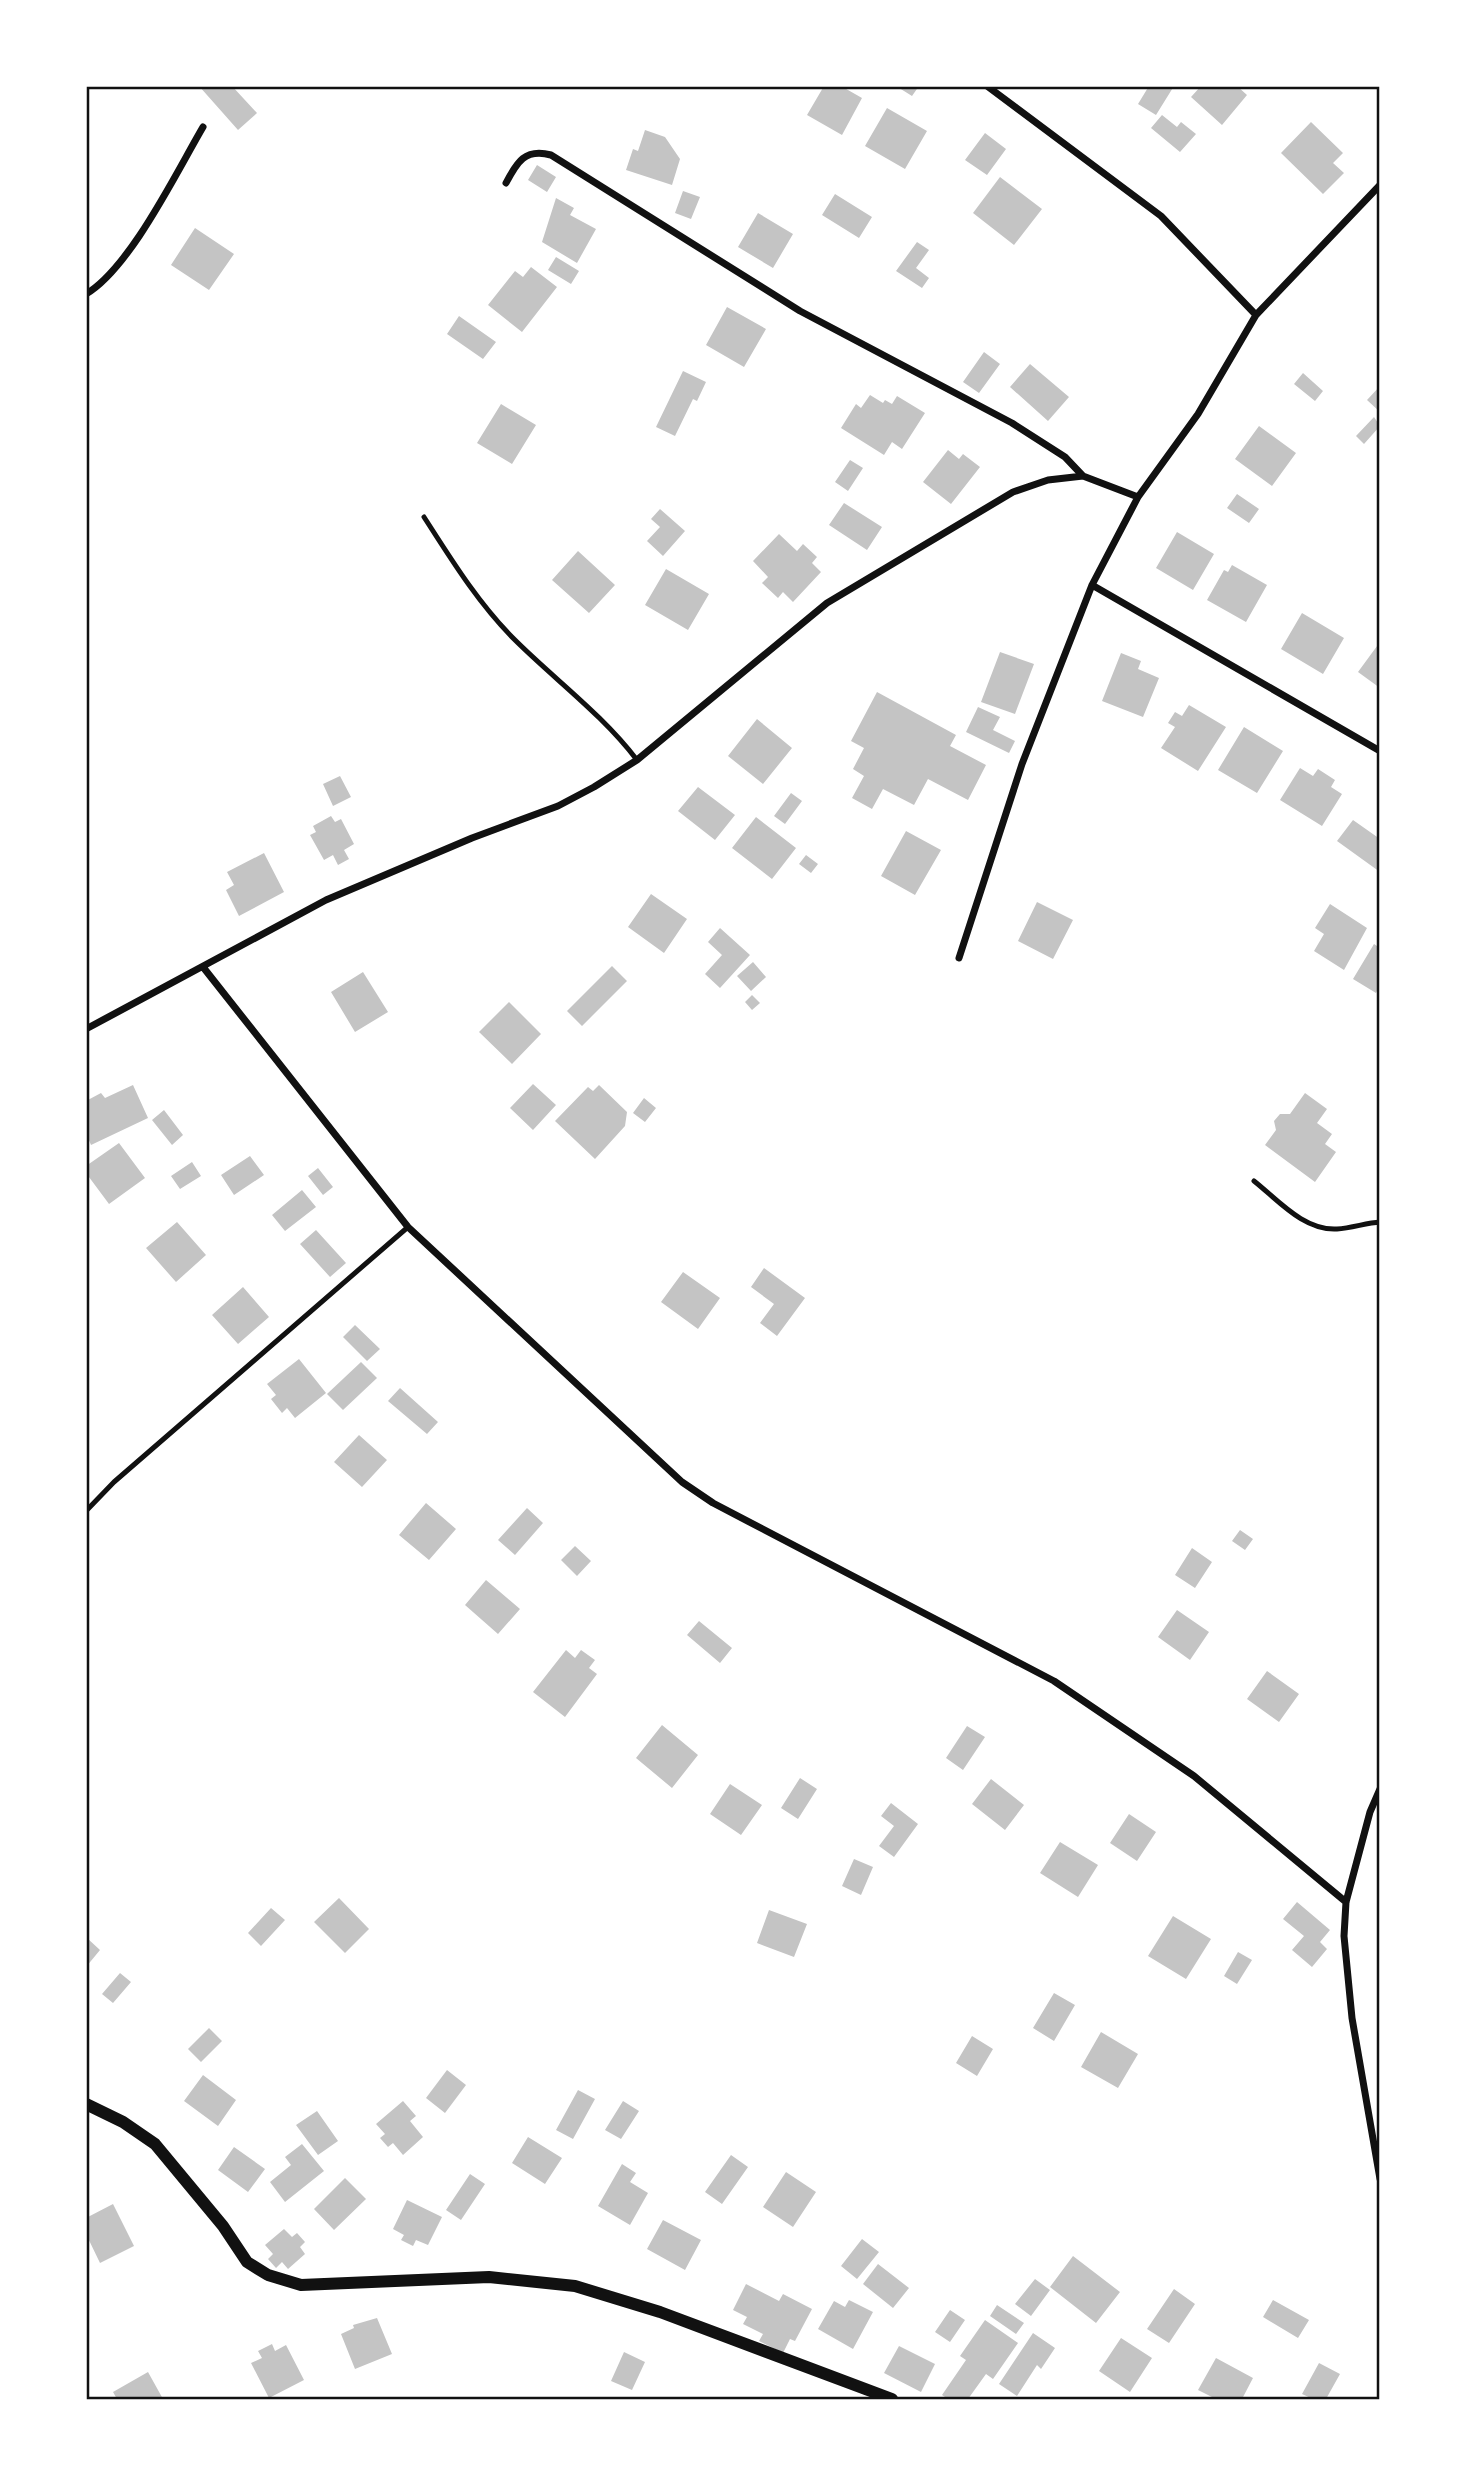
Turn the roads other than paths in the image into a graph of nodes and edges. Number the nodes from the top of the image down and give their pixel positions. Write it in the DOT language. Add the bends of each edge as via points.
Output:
graph roads {
  1 [pos="987,86"];
  2 [pos="203,127"];
  3 [pos="506,183"];
  4 [pos="1380,185"];
  5 [pos="86,294"];
  6 [pos="1256,315"];
  7 [pos="1083,476"];
  8 [pos="1138,497"];
  9 [pos="424,517"];
  10 [pos="1092,585"];
  11 [pos="1380,751"];
  12 [pos="637,760"];
  13 [pos="959,958"];
  14 [pos="203,967"];
  15 [pos="86,1028"];
  16 [pos="1254,1181"];
  17 [pos="1380,1222"];
  18 [pos="408,1227"];
  19 [pos="86,1511"];
  20 [pos="1380,1788"];
  21 [pos="1346,1902"];
  22 [pos="86,2104"];
  23 [pos="1380,2179"];
  24 [pos="892,2399"];
  1 -- 6 [label="street" via="1161,216"];
  2 -- 5 [label="street" via="118,265"];
  3 -- 7 [label="street" via="527,153 551,155 800,311 1012,422 1065,457"];
  4 -- 6 [label="street"];
  6 -- 8 [label="street" via="1198,414"];
  7 -- 8 [label="street"];
  7 -- 12 [label="street" via="1048,480 1013,492 827,603"];
  8 -- 10 [label="street"];
  9 -- 12 [label="lane" via="460,573 512,637 622,740"];
  10 -- 11 [label="street"];
  10 -- 13 [label="street" via="1022,764"];
  12 -- 14 [label="street" via="558,806 326,900"];
  14 -- 15 [label="street"];
  14 -- 18 [label="street"];
  16 -- 17 [label="lane" via="1300,1219 1319,1228"];
  18 -- 19 [label="lane"];
  18 -- 21 [label="street" via="682,1482 713,1503 1054,1681 1194,1776"];
  20 -- 21 [label="street"];
  21 -- 23 [label="street" via="1344,1936 1352,2018"];
  22 -- 24 [label="street" via="155,2144 247,2262 268,2275 301,2285 489,2277 575,2286 660,2312"];
}
